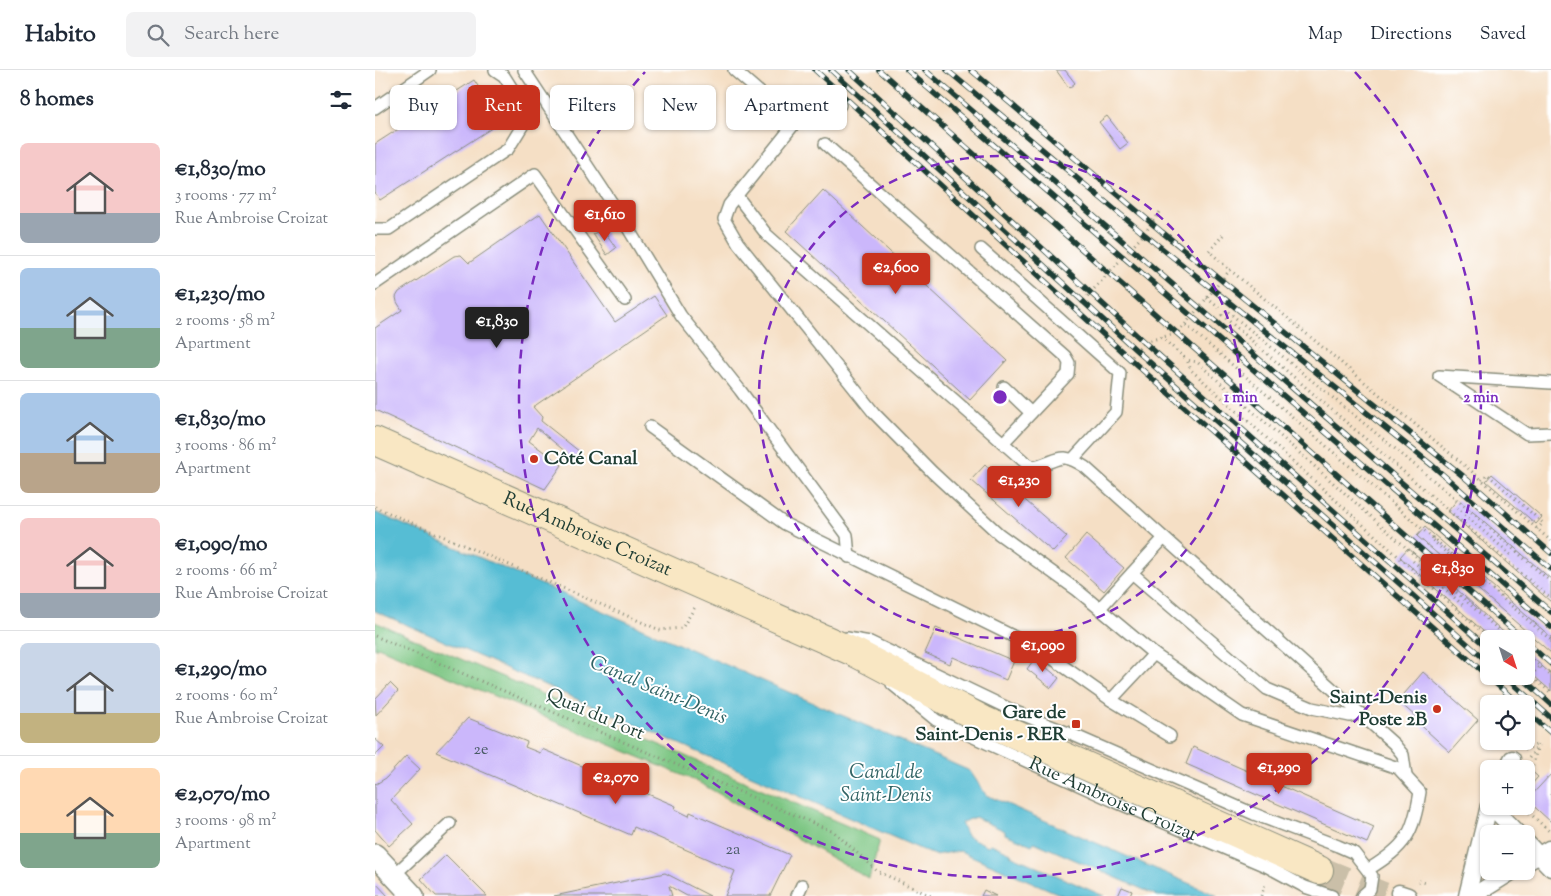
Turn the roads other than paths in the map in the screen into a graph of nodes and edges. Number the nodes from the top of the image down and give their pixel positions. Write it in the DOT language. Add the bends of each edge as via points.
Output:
graph roads {
  1 [pos="430,70"];
  2 [pos="495,70"];
  3 [pos="524,70"];
  4 [pos="734,70"];
  5 [pos="751,85"];
  6 [pos="375,108"];
  7 [pos="789,130"];
  8 [pos="825,144"];
  9 [pos="737,196"];
  10 [pos="375,229"];
  11 [pos="981,249"];
  12 [pos="375,284"];
  13 [pos="625,300"];
  14 [pos="1551,383"];
  15 [pos="1004,387"];
  16 [pos="1031,413"];
  17 [pos="651,427"];
  18 [pos="1551,433"];
  19 [pos="375,441"];
  20 [pos="1003,443"];
  21 [pos="1073,459"];
  22 [pos="1164,538"];
  23 [pos="849,557"];
  24 [pos="1132,574"];
  25 [pos="1100,608"];
  26 [pos="801,629"];
  27 [pos="856,653"];
  28 [pos="1154,654"];
  29 [pos="1111,700"];
  30 [pos="1360,713"];
  31 [pos="1170,736"];
  32 [pos="1406,776"];
  33 [pos="1488,815"];
  34 [pos="1499,815"];
  35 [pos="450,823"];
  36 [pos="1509,825"];
  37 [pos="1550,841"];
  38 [pos="1535,851"];
  39 [pos="375,855"];
  40 [pos="1535,855"];
  41 [pos="1551,868"];
  42 [pos="1369,869"];
  43 [pos="1319,870"];
  44 [pos="394,875"];
  45 [pos="1499,880"];
  46 [pos="413,896"];
  47 [pos="1332,896"];
  48 [pos="1362,896"];
  49 [pos="1467,896"];
  50 [pos="1473,896"];
  1 -- 6 [label="lane"];
  2 -- 10 [label="lane" via="504,76 523,106 524,123 508,149 389,229"];
  3 -- 23 [label="lane" via="620,215 681,316 847,535"];
  4 -- 5 [label="lane"];
  7 -- 9 [label="lane"];
  8 -- 16 [label="lane" via="1065,356 1069,363 1068,374"];
  9 -- 20 [label="lane" via="767,235"];
  9 -- 25 [label="lane" via="725,212 724,219 738,243 874,414 999,534"];
  11 -- 21 [label="lane" via="1120,373 1116,412"];
  12 -- 13 [label="lane" via="535,174"];
  14 -- 18 [label="lane" via="1439,376 1527,434"];
  15 -- 16 [label="lane"];
  16 -- 20 [label="lane"];
  17 -- 23 [label="lane" via="785,524"];
  19 -- 26 [label="main road, Rue Ambroise Croizat"];
  20 -- 21 [label="lane" via="1034,467 1063,456"];
  21 -- 22 [label="lane"];
  22 -- 24 [label="lane"];
  22 -- 30 [label="lane"];
  23 -- 29 [label="lane" via="1039,649"];
  24 -- 25 [label="lane"];
  24 -- 30 [label="lane" via="1267,689 1313,708 1350,716"];
  25 -- 28 [label="lane"];
  26 -- 27 [label="main road, Rue Ambroise Croizat"];
  26 -- 42 [label="lane, Rue Ambroise Croizat" via="870,642 1016,712 1254,814 1354,853"];
  27 -- 43 [label="main road, Rue Ambroise Croizat" via="983,720"];
  27 -- 47 [label="lane, Rue Ambroise Croizat" via="936,720 1268,867 1305,887"];
  28 -- 29 [label="lane"];
  28 -- 32 [label="lane" via="1242,715 1399,768"];
  29 -- 31 [label="lane"];
  30 -- 32 [label="lane" via="1403,756"];
  32 -- 42 [label="lane" via="1420,792 1414,824 1394,854"];
  33 -- 49 [label="street"];
  34 -- 36 [label="street"];
  35 -- 44 [label="lane"];
  37 -- 40 [label="street"];
  38 -- 41 [label="street"];
  39 -- 44 [label="street"];
  42 -- 48 [label="lane" via="1372,876 1370,889"];
  44 -- 46 [label="street"];
  45 -- 50 [label="street"];
}
